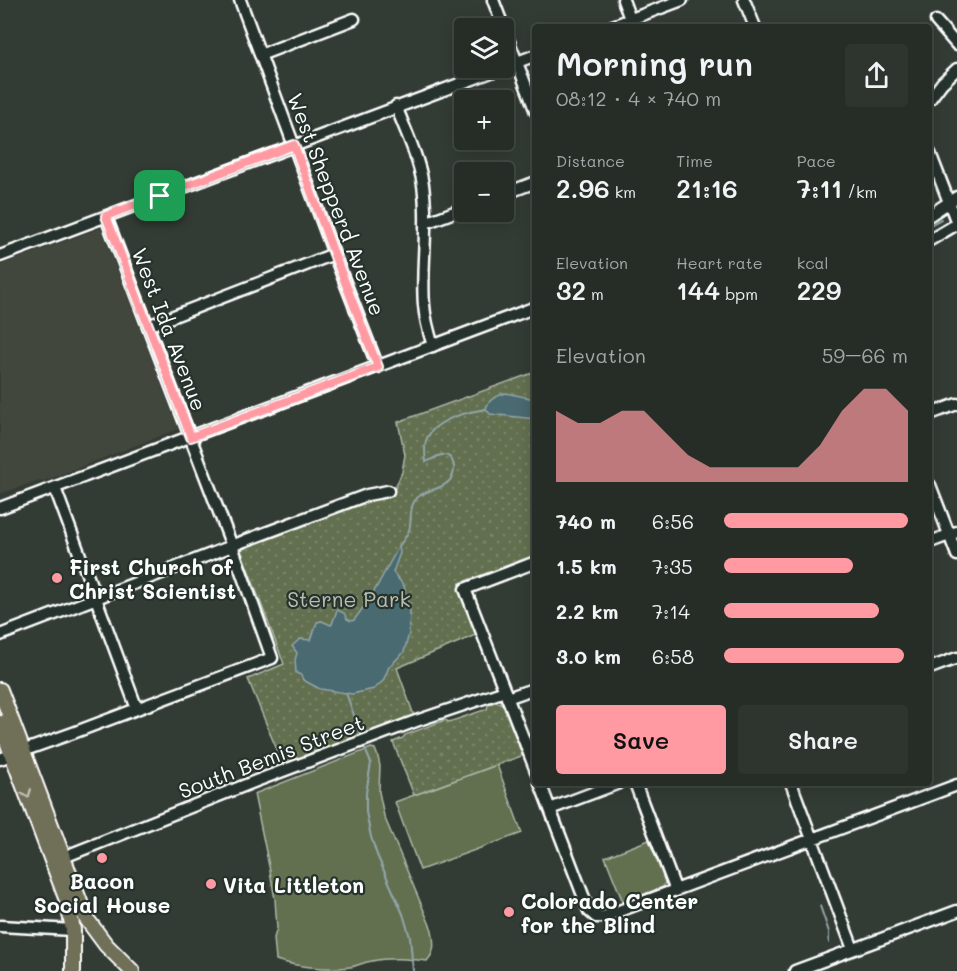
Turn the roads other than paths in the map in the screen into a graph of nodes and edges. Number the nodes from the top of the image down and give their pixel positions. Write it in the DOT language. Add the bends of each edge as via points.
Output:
graph roads {
  1 [pos="240,0"];
  2 [pos="493,0"];
  3 [pos="623,0"];
  4 [pos="682,0"];
  5 [pos="744,0"];
  6 [pos="354,19"];
  7 [pos="936,21"];
  8 [pos="632,23"];
  9 [pos="754,24"];
  10 [pos="957,45"];
  11 [pos="260,55"];
  12 [pos="532,56"];
  13 [pos="517,62"];
  14 [pos="514,63"];
  15 [pos="957,69"];
  16 [pos="473,78"];
  17 [pos="932,96"];
  18 [pos="532,101"];
  19 [pos="396,106"];
  20 [pos="294,145"];
  21 [pos="932,157"];
  22 [pos="532,184"];
  23 [pos="514,190"];
  24 [pos="953,199"];
  25 [pos="454,212"];
  26 [pos="932,214"];
  27 [pos="106,216"];
  28 [pos="425,223"];
  29 [pos="957,224"];
  30 [pos="932,239"];
  31 [pos="334,254"];
  32 [pos="0,256"];
  33 [pos="532,309"];
  34 [pos="148,326"];
  35 [pos="434,346"];
  36 [pos="378,367"];
  37 [pos="957,404"];
  38 [pos="932,413"];
  39 [pos="191,437"];
  40 [pos="55,488"];
  41 [pos="932,489"];
  42 [pos="388,491"];
  43 [pos="0,508"];
  44 [pos="953,534"];
  45 [pos="932,541"];
  46 [pos="232,546"];
  47 [pos="957,555"];
  48 [pos="532,564"];
  49 [pos="96,597"];
  50 [pos="0,635"];
  51 [pos="957,658"];
  52 [pos="932,667"];
  53 [pos="532,689"];
  54 [pos="0,690"];
  55 [pos="506,695"];
  56 [pos="137,709"];
  57 [pos="0,723"];
  58 [pos="12,755"];
  59 [pos="532,761"];
  60 [pos="957,784"];
  61 [pos="541,786"];
  62 [pos="612,786"];
  63 [pos="636,786"];
  64 [pos="791,786"];
  65 [pos="550,810"];
  66 [pos="811,838"];
  67 [pos="58,860"];
  68 [pos="676,891"];
  69 [pos="957,910"];
  70 [pos="0,926"];
  71 [pos="73,930"];
  72 [pos="853,949"];
  73 [pos="118,958"];
  74 [pos="74,970"];
  75 [pos="132,971"];
  76 [pos="795,971"];
  1 -- 11 [label="street, West Shepperd Avenue"];
  2 -- 13 [label="street"];
  3 -- 8 [label="street"];
  4 -- 8 [label="street"];
  5 -- 9 [label="street"];
  6 -- 11 [label="street"];
  7 -- 10 [label="street"];
  11 -- 20 [label="street, West Shepperd Avenue"];
  12 -- 13 [label="street"];
  13 -- 14 [label="street"];
  13 -- 18 [label="street"];
  15 -- 17 [label="street"];
  16 -- 19 [label="street"];
  19 -- 20 [label="street"];
  19 -- 28 [label="street" via="423,182"];
  20 -- 27 [label="street"];
  20 -- 31 [label="street, West Shepperd Avenue"];
  21 -- 24 [label="street"];
  22 -- 23 [label="street"];
  24 -- 26 [label="street"];
  24 -- 29 [label="street"];
  25 -- 28 [label="street"];
  27 -- 32 [label="street"];
  27 -- 34 [label="street, West Ida Avenue"];
  28 -- 35 [label="street" via="424,306"];
  29 -- 30 [label="street"];
  31 -- 34 [label="street"];
  31 -- 36 [label="street, West Shepperd Avenue"];
  33 -- 35 [label="street"];
  34 -- 39 [label="street, West Ida Avenue"];
  35 -- 36 [label="street"];
  36 -- 39 [label="street"];
  37 -- 38 [label="street"];
  39 -- 40 [label="street"];
  39 -- 46 [label="street, West Ida Avenue"];
  40 -- 43 [label="street"];
  40 -- 49 [label="street"];
  41 -- 44 [label="street"];
  42 -- 46 [label="street" via="367,495"];
  44 -- 45 [label="street"];
  44 -- 47 [label="street"];
  46 -- 49 [label="street"];
  46 -- 56 [label="street, West Ida Avenue" via="272,658"];
  48 -- 55 [label="street" via="465,589"];
  49 -- 50 [label="street"];
  49 -- 56 [label="street"];
  51 -- 52 [label="street"];
  53 -- 55 [label="street, South Bemis Street"];
  54 -- 58 [label="main road"];
  55 -- 59 [label="street"];
  55 -- 67 [label="street, South Bemis Street" via="416,721"];
  56 -- 58 [label="street"];
  57 -- 58 [label="main road"];
  58 -- 67 [label="main road"];
  60 -- 66 [label="street"];
  61 -- 65 [label="street"];
  62 -- 65 [label="street"];
  63 -- 68 [label="street"];
  64 -- 66 [label="street"];
  65 -- 68 [label="street" via="589,911 596,917"];
  66 -- 68 [label="street"];
  66 -- 72 [label="street"];
  67 -- 71 [label="main road"];
  67 -- 73 [label="main road" via="86,918"];
  69 -- 72 [label="street"];
  70 -- 71 [label="street"];
  71 -- 73 [label="main road" via="88,935 108,958"];
  71 -- 74 [label="main road"];
  72 -- 76 [label="street"];
  73 -- 75 [label="main road"];
}
